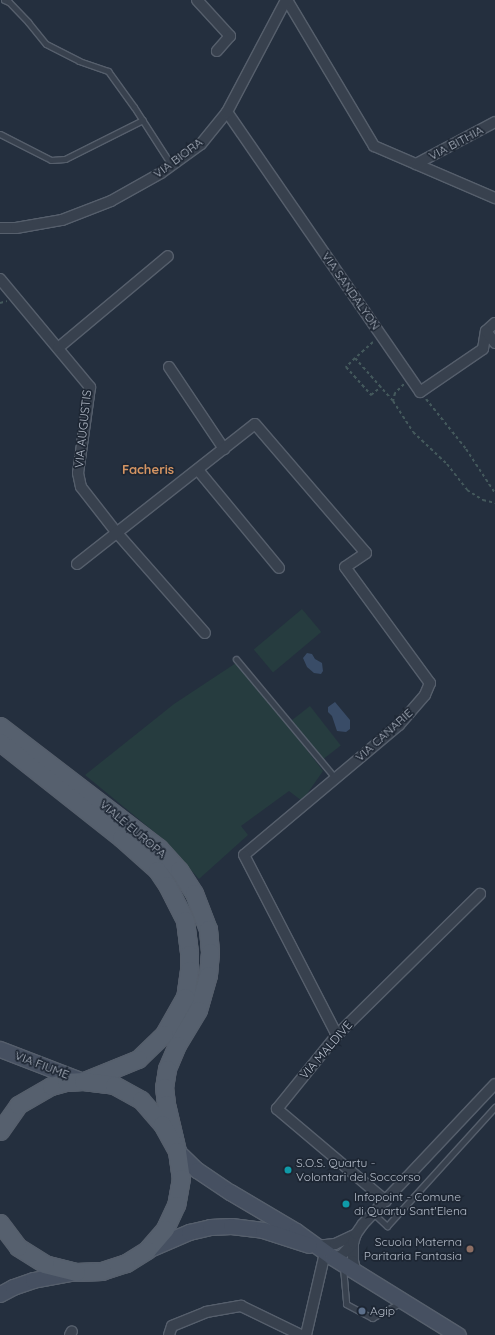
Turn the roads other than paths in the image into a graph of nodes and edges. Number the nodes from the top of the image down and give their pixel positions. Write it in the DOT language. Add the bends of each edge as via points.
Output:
graph roads {
  1 [pos="4,0"];
  2 [pos="197,0"];
  3 [pos="287,0"];
  4 [pos="217,51"];
  5 [pos="227,112"];
  6 [pos="143,120"];
  7 [pos="495,122"];
  8 [pos="0,134"];
  9 [pos="416,164"];
  10 [pos="172,166"];
  11 [pos="495,198"];
  12 [pos="0,228"];
  13 [pos="168,256"];
  14 [pos="0,279"];
  15 [pos="495,324"];
  16 [pos="486,330"];
  17 [pos="495,343"];
  18 [pos="58,348"];
  19 [pos="170,367"];
  20 [pos="224,449"];
  21 [pos="198,470"];
  22 [pos="117,533"];
  23 [pos="77,564"];
  24 [pos="279,568"];
  25 [pos="205,633"];
  26 [pos="236,658"];
  27 [pos="0,726"];
  28 [pos="0,742"];
  29 [pos="335,778"];
  30 [pos="480,894"];
  31 [pos="337,1035"];
  32 [pos="0,1049"];
  33 [pos="83,1081"];
  34 [pos="495,1084"];
  35 [pos="495,1107"];
  36 [pos="0,1131"];
  37 [pos="177,1151"];
  38 [pos="386,1201"];
  39 [pos="374,1214"];
  40 [pos="0,1223"];
  41 [pos="354,1239"];
  42 [pos="147,1250"];
  43 [pos="329,1255"];
  44 [pos="76,1272"];
  45 [pos="356,1273"];
  46 [pos="0,1294"];
  47 [pos="403,1302"];
  48 [pos="169,1335"];
  49 [pos="301,1335"];
  50 [pos="306,1335"];
  51 [pos="458,1335"];
  1 -- 6 [label="lane" via="10,2 46,44 79,61 108,71"];
  2 -- 4 [label="street" via="230,36"];
  3 -- 5 [label="street, VIA BIORA"];
  3 -- 9 [label="street" via="374,146"];
  5 -- 10 [label="street, VIA BIORA" via="201,144"];
  5 -- 16 [label="street, VIA SANDALYON" via="420,392 483,349"];
  6 -- 8 [label="lane" via="66,159 51,160"];
  6 -- 10 [label="lane"];
  7 -- 9 [label="street, VIA BITHIA"];
  9 -- 11 [label="street"];
  10 -- 12 [label="street, VIA BIORA" via="111,201 62,220 16,228"];
  13 -- 18 [label="street"];
  14 -- 18 [label="street, VIA AUGUSTIS"];
  15 -- 16 [label="street"];
  16 -- 17 [label="street"];
  18 -- 22 [label="street, VIA AUGUSTIS" via="90,387 78,473 81,487"];
  19 -- 20 [label="street"];
  20 -- 21 [label="street"];
  20 -- 29 [label="street, VIA CANARIE" via="254,424 366,553 345,567 430,683 425,695 399,725"];
  21 -- 22 [label="street"];
  21 -- 24 [label="street"];
  22 -- 23 [label="street"];
  22 -- 25 [label="street, VIA AUGUSTIS"];
  26 -- 29 [label="lane"];
  27 -- 37 [label="main road, VIALE EUROPA" via="159,848 179,870 194,893 208,929 210,952 208,975 198,1010 177,1045 167,1069 164,1087"];
  28 -- 33 [label="main road, VIALE EUROPA" via="121,838 157,870 184,920 189,954 185,996 164,1034 138,1059"];
  29 -- 31 [label="street, VIA CANARIE" via="244,855"];
  30 -- 31 [label="street, VIA MALDIVE"];
  31 -- 38 [label="street, VIA MALDIVE" via="277,1109"];
  32 -- 33 [label="main road, VIA FIUME"];
  33 -- 36 [label="main road" via="66,1082 36,1094 18,1105"];
  33 -- 37 [label="main road" via="114,1085 141,1100 162,1124"];
  34 -- 38 [label="street"];
  35 -- 39 [label="lane" via="387,1226"];
  37 -- 42 [label="main road, VIALE EUROPA" via="180,1178 176,1204 165,1229"];
  37 -- 43 [label="main road" via="197,1170 296,1231"];
  38 -- 39 [label="street"];
  39 -- 41 [label="street"];
  40 -- 44 [label="main road" via="18,1247 45,1264"];
  41 -- 43 [label="street" via="335,1244"];
  41 -- 43 [label="street" via="341,1256"];
  41 -- 45 [label="street" via="353,1260"];
  42 -- 43 [label="main road" via="188,1232 231,1226 263,1230"];
  42 -- 44 [label="main road" via="120,1265 102,1271"];
  43 -- 45 [label="main road"];
  43 -- 47 [label="lane" via="346,1304 372,1318"];
  43 -- 50 [label="street"];
  44 -- 46 [label="main road" via="33,1280"];
  45 -- 47 [label="main road"];
  47 -- 51 [label="main road"];
  48 -- 49 [label="street" via="172,1326 206,1312 241,1306"];
}
